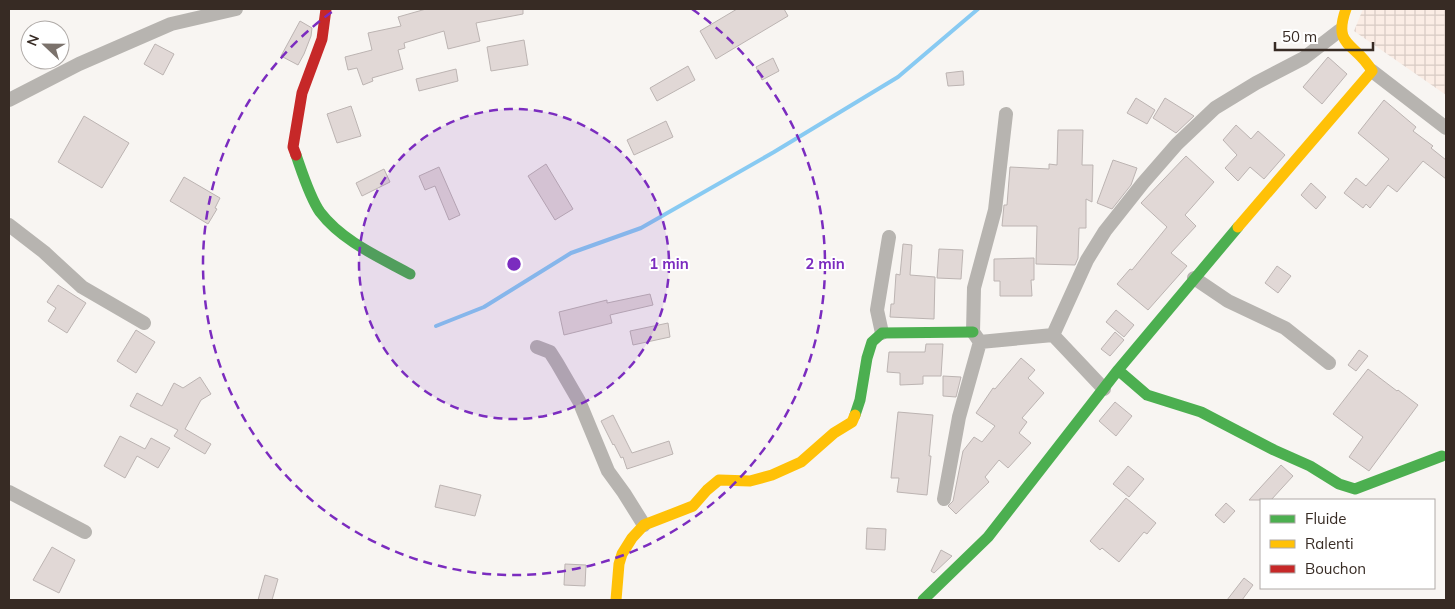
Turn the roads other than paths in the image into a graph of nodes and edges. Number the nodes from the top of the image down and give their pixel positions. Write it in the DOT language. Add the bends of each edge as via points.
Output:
graph roads {
  1 [pos="236,9"];
  2 [pos="326,9"];
  3 [pos="1346,9"];
  4 [pos="1339,31"];
  5 [pos="1372,71"];
  6 [pos="9,100"];
  7 [pos="1006,114"];
  8 [pos="1446,128"];
  9 [pos="9,225"];
  10 [pos="888,238"];
  11 [pos="410,274"];
  12 [pos="1194,278"];
  13 [pos="144,323"];
  14 [pos="882,332"];
  15 [pos="1053,335"];
  16 [pos="976,337"];
  17 [pos="538,347"];
  18 [pos="1329,362"];
  19 [pos="1118,370"];
  20 [pos="1104,389"];
  21 [pos="1442,456"];
  22 [pos="9,492"];
  23 [pos="944,499"];
  24 [pos="644,525"];
  25 [pos="85,532"];
  26 [pos="616,600"];
  27 [pos="923,600"];
  1 -- 6 [label="street" via="171,24 79,64"];
  2 -- 11 [label="street" via="322,39 302,93 293,147 320,212 350,241"];
  3 -- 4 [label="street"];
  4 -- 5 [label="street" via="1343,39 1370,64"];
  4 -- 15 [label="street" via="1304,58 1214,108 1177,144 1105,231 1087,260"];
  5 -- 8 [label="street"];
  5 -- 12 [label="street"];
  7 -- 16 [label="street" via="994,210 974,288"];
  9 -- 13 [label="street" via="82,287"];
  10 -- 14 [label="street" via="877,310"];
  12 -- 18 [label="street" via="1228,301 1285,328"];
  12 -- 19 [label="street"];
  14 -- 16 [label="street"];
  14 -- 24 [label="street" via="872,342 852,422 800,462 750,481 720,480 693,506"];
  15 -- 16 [label="street"];
  15 -- 20 [label="street"];
  16 -- 23 [label="street"];
  17 -- 24 [label="street" via="550,352 557,363 579,401 608,471"];
  19 -- 20 [label="street"];
  19 -- 21 [label="street" via="1147,395 1201,412 1355,489"];
  20 -- 27 [label="street" via="988,537"];
  22 -- 25 [label="street"];
  24 -- 26 [label="street" via="622,554"];
}
